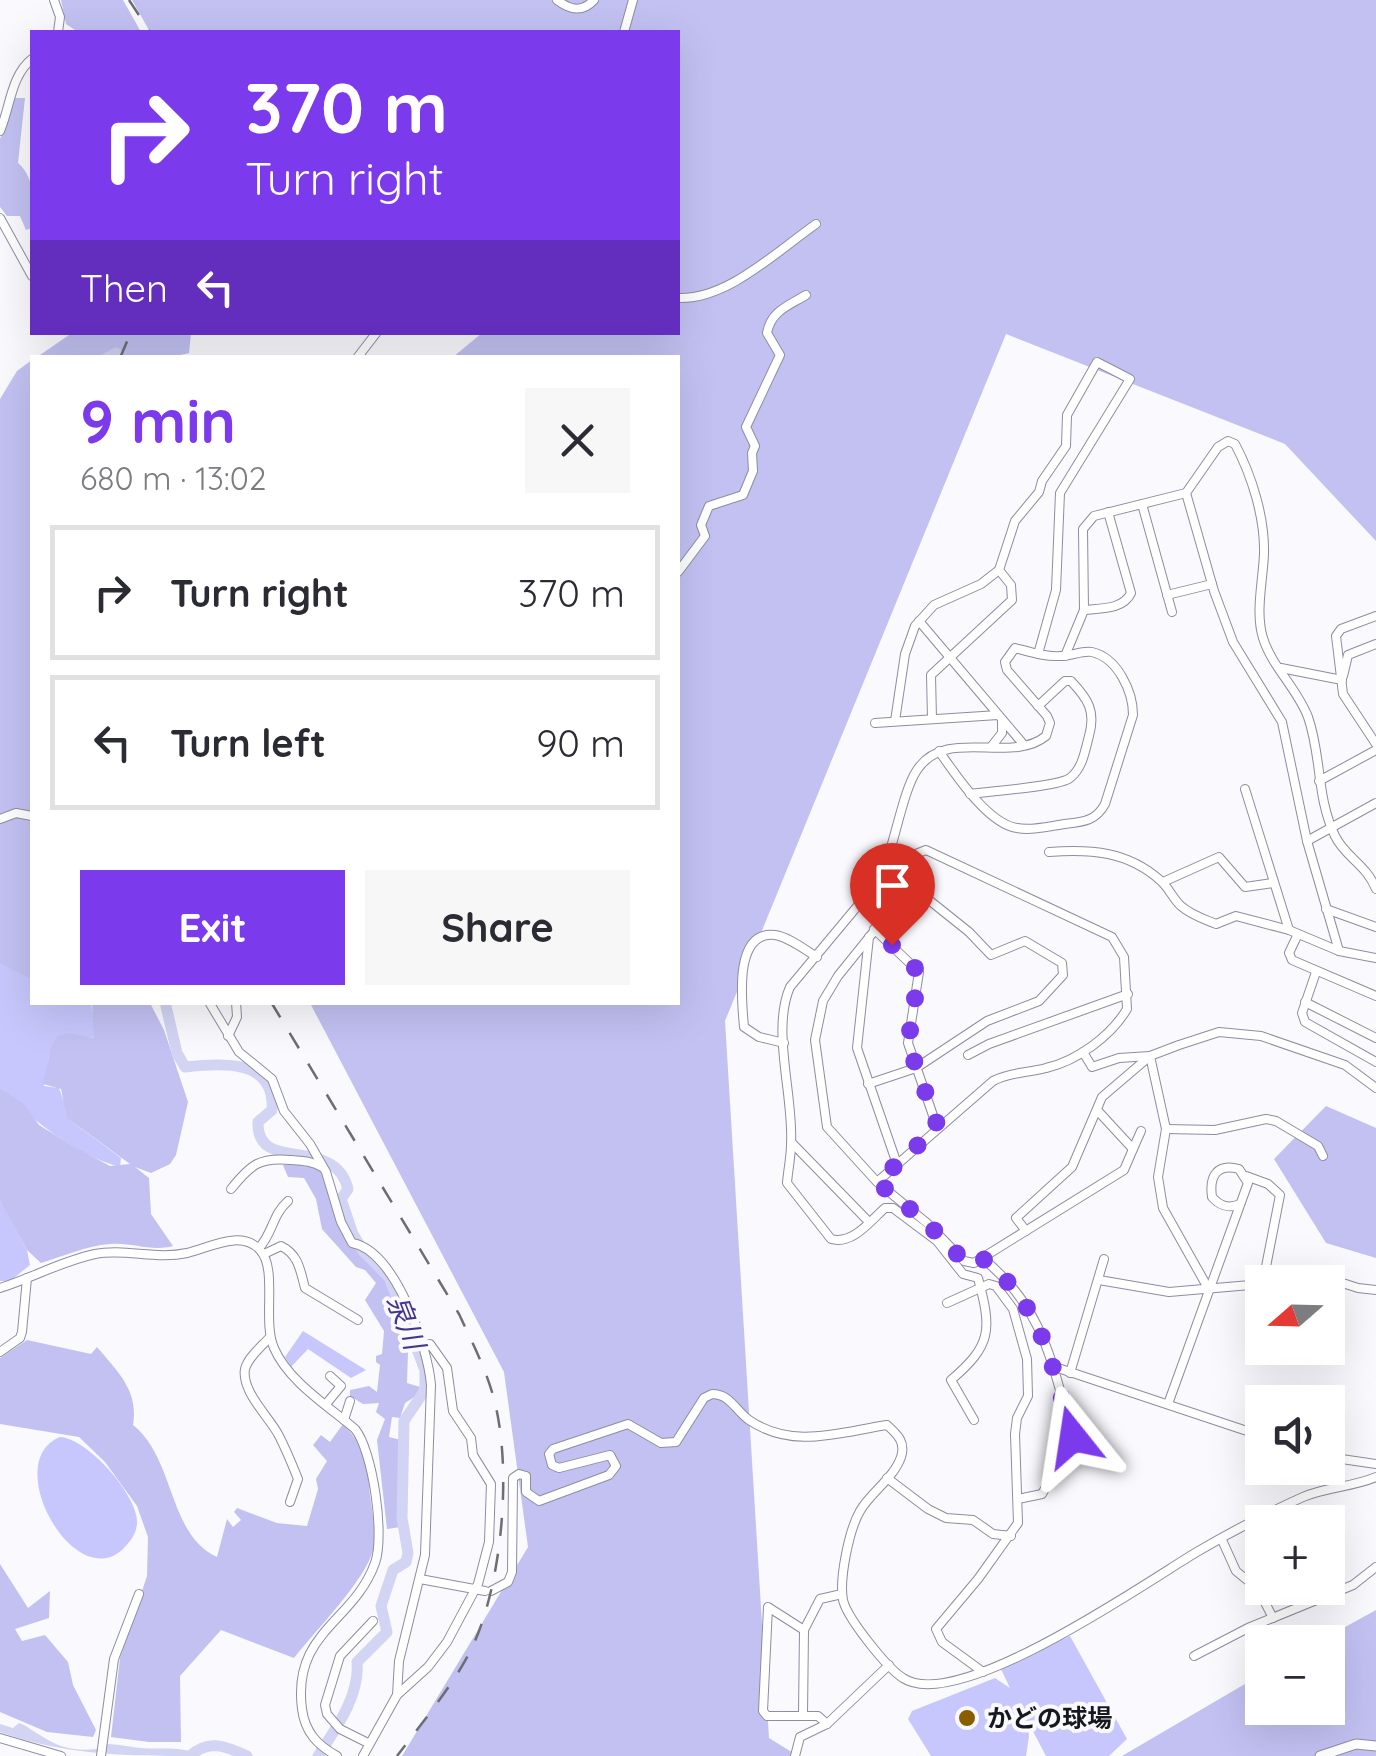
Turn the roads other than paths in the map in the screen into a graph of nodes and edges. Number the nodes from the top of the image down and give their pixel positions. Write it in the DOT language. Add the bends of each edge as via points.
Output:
graph roads {
  1 [pos="54,0"];
  2 [pos="557,0"];
  3 [pos="594,0"];
  4 [pos="634,0"];
  5 [pos="58,30"];
  6 [pos="625,30"];
  7 [pos="30,61"];
  8 [pos="17,78"];
  9 [pos="30,80"];
  10 [pos="0,131"];
  11 [pos="0,218"];
  12 [pos="816,224"];
  13 [pos="0,241"];
  14 [pos="13,242"];
  15 [pos="30,252"];
  16 [pos="20,254"];
  17 [pos="30,272"];
  18 [pos="806,295"];
  19 [pos="680,298"];
  20 [pos="375,335"];
  21 [pos="359,355"];
  22 [pos="1039,492"];
  23 [pos="1060,492"];
  24 [pos="1186,493"];
  25 [pos="1142,504"];
  26 [pos="1108,512"];
  27 [pos="680,569"];
  28 [pos="999,570"];
  29 [pos="1212,584"];
  30 [pos="1167,595"];
  31 [pos="1084,610"];
  32 [pos="1172,612"];
  33 [pos="1376,616"];
  34 [pos="918,621"];
  35 [pos="1376,644"];
  36 [pos="1038,654"];
  37 [pos="1064,656"];
  38 [pos="952,658"];
  39 [pos="1281,668"];
  40 [pos="1342,680"];
  41 [pos="1038,706"];
  42 [pos="1000,717"];
  43 [pos="932,718"];
  44 [pos="895,721"];
  45 [pos="875,723"];
  46 [pos="1024,745"];
  47 [pos="991,747"];
  48 [pos="1376,747"];
  49 [pos="939,751"];
  50 [pos="1319,780"];
  51 [pos="1245,788"];
  52 [pos="970,794"];
  53 [pos="1376,803"];
  54 [pos="30,816"];
  55 [pos="0,819"];
  56 [pos="1332,827"];
  57 [pos="1307,840"];
  58 [pos="1049,852"];
  59 [pos="1163,882"];
  60 [pos="1273,883"];
  61 [pos="909,884"];
  62 [pos="1376,889"];
  63 [pos="1326,909"];
  64 [pos="1376,927"];
  65 [pos="1288,930"];
  66 [pos="872,933"];
  67 [pos="1298,934"];
  68 [pos="1339,951"];
  69 [pos="817,958"];
  70 [pos="1376,958"];
  71 [pos="1316,972"];
  72 [pos="1128,994"];
  73 [pos="1376,996"];
  74 [pos="1305,1002"];
  75 [pos="211,1005"];
  76 [pos="236,1005"];
  77 [pos="228,1036"];
  78 [pos="1376,1038"];
  79 [pos="784,1042"];
  80 [pos="1083,1052"];
  81 [pos="968,1055"];
  82 [pos="1150,1056"];
  83 [pos="1376,1062"];
  84 [pos="916,1068"];
  85 [pos="868,1084"];
  86 [pos="1376,1088"];
  87 [pos="1097,1110"];
  88 [pos="938,1127"];
  89 [pos="1166,1129"];
  90 [pos="1140,1131"];
  91 [pos="792,1143"];
  92 [pos="1132,1149"];
  93 [pos="1323,1156"];
  94 [pos="320,1161"];
  95 [pos="897,1164"];
  96 [pos="1246,1176"];
  97 [pos="877,1182"];
  98 [pos="230,1189"];
  99 [pos="288,1201"];
  100 [pos="1240,1204"];
  101 [pos="869,1222"];
  102 [pos="1026,1230"];
  103 [pos="261,1251"];
  104 [pos="982,1258"];
  105 [pos="1104,1259"];
  106 [pos="1266,1265"];
  107 [pos="27,1278"];
  108 [pos="1099,1280"];
  109 [pos="1345,1284"];
  110 [pos="1245,1285"];
  111 [pos="0,1288"];
  112 [pos="980,1288"];
  113 [pos="1208,1288"];
  114 [pos="1376,1290"];
  115 [pos="947,1303"];
  116 [pos="358,1320"];
  117 [pos="270,1338"];
  118 [pos="424,1346"];
  119 [pos="0,1352"];
  120 [pos="1055,1368"];
  121 [pos="1070,1373"];
  122 [pos="330,1376"];
  123 [pos="350,1401"];
  124 [pos="326,1404"];
  125 [pos="1168,1404"];
  126 [pos="344,1420"];
  127 [pos="974,1420"];
  128 [pos="1245,1430"];
  129 [pos="1345,1459"];
  130 [pos="1376,1464"];
  131 [pos="1376,1477"];
  132 [pos="887,1478"];
  133 [pos="1018,1499"];
  134 [pos="290,1502"];
  135 [pos="1011,1536"];
  136 [pos="1222,1540"];
  137 [pos="1376,1567"];
  138 [pos="420,1579"];
  139 [pos="484,1591"];
  140 [pos="138,1594"];
  141 [pos="842,1594"];
  142 [pos="1273,1618"];
  143 [pos="374,1620"];
  144 [pos="804,1630"];
  145 [pos="1194,1656"];
  146 [pos="888,1665"];
  147 [pos="983,1672"];
  148 [pos="397,1695"];
  149 [pos="803,1714"];
  150 [pos="826,1724"];
  151 [pos="0,1738"];
  152 [pos="368,1743"];
  153 [pos="1376,1746"];
  154 [pos="60,1756"];
  155 [pos="100,1756"];
  156 [pos="336,1756"];
  157 [pos="363,1756"];
  158 [pos="795,1756"];
  159 [pos="1320,1756"];
  1 -- 5 [label="street"];
  2 -- 3 [label="street" via="577,10"];
  4 -- 6 [label="street"];
  7 -- 8 [label="street"];
  8 -- 9 [label="street"];
  8 -- 10 [label="street"];
  11 -- 14 [label="street"];
  12 -- 19 [label="street" via="728,286"];
  13 -- 14 [label="street"];
  14 -- 16 [label="street"];
  15 -- 16 [label="street"];
  16 -- 17 [label="street"];
  18 -- 27 [label="street" via="776,312 769,324 780,355 746,427 756,446 743,495 709,506 705,536"];
  20 -- 21 [label="street"];
  22 -- 23 [label="street"];
  22 -- 23 [label="street" via="1066,446 1068,414 1097,362 1130,379"];
  22 -- 28 [label="street" via="1015,521"];
  23 -- 36 [label="street" via="1056,590"];
  24 -- 25 [label="street"];
  24 -- 29 [label="street"];
  24 -- 39 [label="street" via="1218,446 1236,444 1264,537 1262,635"];
  25 -- 26 [label="street"];
  25 -- 30 [label="street"];
  26 -- 31 [label="street" via="1084,529"];
  26 -- 31 [label="street" via="1131,594 1118,606"];
  28 -- 34 [label="street" via="934,605"];
  28 -- 38 [label="street" via="1012,600"];
  29 -- 30 [label="street"];
  29 -- 57 [label="street" via="1240,655 1282,722"];
  30 -- 32 [label="street"];
  31 -- 37 [label="street"];
  33 -- 40 [label="street" via="1336,636"];
  34 -- 38 [label="street"];
  34 -- 44 [label="street" via="905,654"];
  35 -- 40 [label="street" via="1348,654"];
  36 -- 37 [label="street"];
  36 -- 41 [label="street" via="1014,648 1005,662"];
  37 -- 52 [label="street" via="1091,652 1107,660 1132,700 1101,812 1080,823 1016,828"];
  38 -- 42 [label="street"];
  38 -- 43 [label="street" via="931,675"];
  39 -- 40 [label="street"];
  39 -- 50 [label="street" via="1310,724"];
  40 -- 48 [label="street" via="1343,694"];
  41 -- 46 [label="street" via="1049,730"];
  41 -- 52 [label="street" via="1071,680 1090,704 1093,721 1082,764 1061,782"];
  42 -- 43 [label="street"];
  42 -- 46 [label="street"];
  42 -- 47 [label="street" via="1002,733"];
  43 -- 44 [label="street"];
  44 -- 45 [label="street"];
  46 -- 47 [label="street"];
  47 -- 49 [label="street"];
  48 -- 50 [label="street"];
  49 -- 52 [label="street"];
  49 -- 69 [label="street" via="914,774 880,879"];
  50 -- 56 [label="street"];
  51 -- 60 [label="street"];
  53 -- 56 [label="street"];
  54 -- 55 [label="street"];
  56 -- 57 [label="street"];
  56 -- 62 [label="street"];
  57 -- 63 [label="street"];
  58 -- 59 [label="street" via="1110,852"];
  59 -- 60 [label="street" via="1219,857 1244,887"];
  59 -- 65 [label="street" via="1194,916 1216,924 1236,916"];
  60 -- 65 [label="street"];
  61 -- 66 [label="street"];
  61 -- 72 [label="street" via="911,856 926,850 1096,928 1120,947"];
  61 -- 84 [label="street" via="991,955 1025,941 1064,969 1039,1000 987,1021"];
  63 -- 64 [label="street"];
  63 -- 68 [label="street"];
  65 -- 67 [label="street"];
  66 -- 84 [label="street" via="919,972 908,1044"];
  66 -- 85 [label="street" via="856,1048"];
  66 -- 97 [label="street" via="822,1001 815,1040 827,1127"];
  67 -- 68 [label="street"];
  67 -- 71 [label="street" via="1292,960"];
  68 -- 70 [label="street"];
  69 -- 79 [label="street" via="785,997"];
  69 -- 79 [label="street" via="770,934 748,949 740,988 744,1027"];
  71 -- 73 [label="street"];
  71 -- 74 [label="street"];
  72 -- 80 [label="street" via="1123,1016"];
  72 -- 81 [label="street"];
  74 -- 78 [label="street"];
  74 -- 83 [label="street" via="1306,1022"];
  75 -- 77 [label="street"];
  76 -- 77 [label="street"];
  77 -- 94 [label="street" via="272,1079 284,1111"];
  79 -- 91 [label="street"];
  80 -- 82 [label="street" via="1092,1067"];
  80 -- 88 [label="street" via="1049,1068 1002,1076"];
  82 -- 86 [label="street" via="1219,1032 1240,1032 1345,1066"];
  82 -- 87 [label="street" via="1102,1097"];
  82 -- 89 [label="street"];
  84 -- 85 [label="street"];
  84 -- 88 [label="street"];
  85 -- 95 [label="street"];
  87 -- 92 [label="street"];
  87 -- 102 [label="street" via="1072,1168 1016,1218"];
  88 -- 95 [label="street"];
  89 -- 93 [label="street" via="1276,1120"];
  89 -- 113 [label="street" via="1158,1177 1163,1208"];
  90 -- 92 [label="street"];
  91 -- 101 [label="street"];
  91 -- 101 [label="street" via="787,1183 831,1238 849,1239"];
  92 -- 102 [label="street" via="1124,1170"];
  94 -- 98 [label="street" via="270,1157"];
  94 -- 118 [label="street" via="352,1243 364,1245 393,1276"];
  95 -- 97 [label="street"];
  96 -- 100 [label="street"];
  96 -- 100 [label="street" via="1230,1166 1212,1177 1218,1204"];
  96 -- 106 [label="street" via="1280,1195"];
  97 -- 104 [label="street" via="964,1261"];
  99 -- 103 [label="street" via="276,1212"];
  100 -- 113 [label="street"];
  101 -- 112 [label="street" via="893,1208 937,1241 963,1274 978,1278"];
  102 -- 104 [label="street"];
  103 -- 107 [label="street" via="237,1240 170,1256 99,1253"];
  103 -- 116 [label="street" via="281,1246 296,1254 305,1288"];
  103 -- 117 [label="street"];
  104 -- 120 [label="street" via="1027,1304"];
  105 -- 108 [label="street"];
  107 -- 111 [label="street"];
  107 -- 119 [label="street" via="20,1338"];
  108 -- 113 [label="street" via="1169,1292"];
  108 -- 121 [label="street"];
  109 -- 114 [label="street"];
  110 -- 113 [label="street"];
  112 -- 115 [label="street"];
  112 -- 127 [label="street" via="982,1350 950,1380"];
  112 -- 133 [label="street" via="996,1286 1013,1309 1024,1344 1028,1396 1014,1434"];
  113 -- 125 [label="street"];
  117 -- 124 [label="street" via="284,1364"];
  117 -- 134 [label="street" via="245,1369 298,1480"];
  118 -- 138 [label="street" via="431,1385"];
  118 -- 139 [label="street" via="430,1344 447,1368 453,1411 491,1484"];
  120 -- 121 [label="street"];
  120 -- 133 [label="street" via="1072,1445 1042,1494"];
  121 -- 125 [label="street"];
  122 -- 124 [label="street" via="340,1386"];
  123 -- 126 [label="street"];
  124 -- 126 [label="street"];
  125 -- 128 [label="street"];
  126 -- 156 [label="street" via="367,1448 379,1550 364,1582 304,1660 307,1727"];
  129 -- 130 [label="street"];
  131 -- 136 [label="street" via="1303,1497"];
  132 -- 135 [label="street" via="946,1518 973,1520 993,1534"];
  132 -- 139 [label="street" via="902,1452 900,1436 887,1425 815,1439 750,1421 726,1396 712,1394 676,1442 661,1443 628,1424 550,1454 559,1468 610,1454 616,1466 609,1475 539,1501 526,1492 526,1476 512,1478 512,1572 508,1582"];
  132 -- 141 [label="street" via="853,1526"];
  133 -- 135 [label="street"];
  135 -- 147 [label="street" via="936,1630"];
  136 -- 142 [label="street" via="1236,1571 1258,1589"];
  136 -- 147 [label="street" via="1094,1617"];
  137 -- 142 [label="street" via="1353,1585"];
  138 -- 139 [label="street"];
  138 -- 148 [label="street"];
  139 -- 148 [label="street" via="428,1667"];
  140 -- 155 [label="street" via="114,1659"];
  141 -- 144 [label="street" via="820,1599"];
  141 -- 146 [label="street" via="847,1611"];
  142 -- 145 [label="street"];
  143 -- 152 [label="street" via="340,1656 325,1704 332,1722"];
  144 -- 149 [label="street"];
  144 -- 149 [label="street" via="768,1608 764,1712"];
  146 -- 147 [label="street" via="917,1684"];
  146 -- 150 [label="street"];
  148 -- 152 [label="street"];
  149 -- 150 [label="street"];
  150 -- 158 [label="street" via="800,1738"];
  151 -- 154 [label="street"];
  152 -- 157 [label="street"];
  153 -- 159 [label="main road" via="1356,1744"];
}
